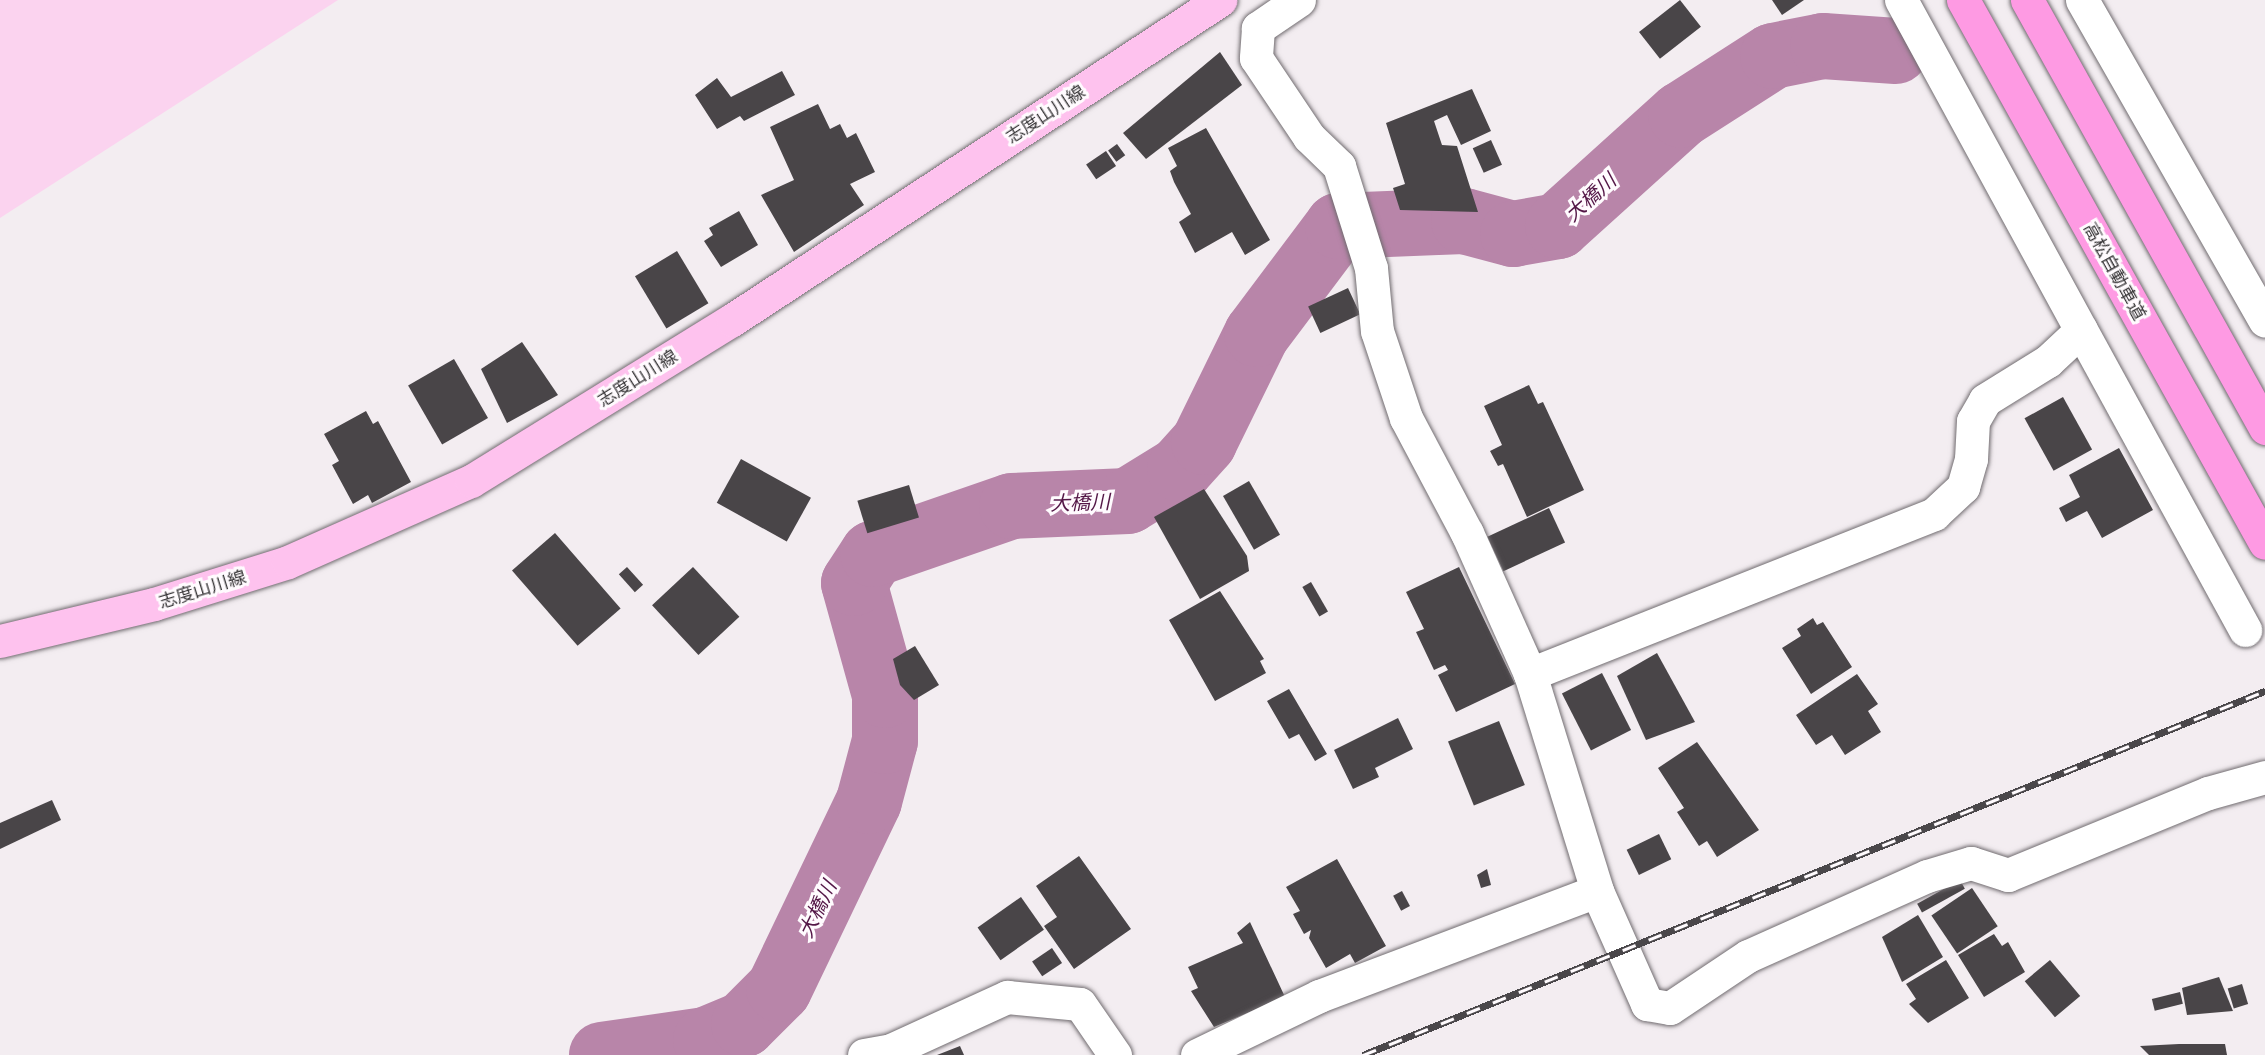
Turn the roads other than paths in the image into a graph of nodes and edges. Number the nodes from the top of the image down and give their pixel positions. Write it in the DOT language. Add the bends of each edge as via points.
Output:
graph roads {
  1 [pos="1220,0"];
  2 [pos="1299,0"];
  3 [pos="1901,0"];
  4 [pos="1963,0"];
  5 [pos="2027,0"];
  6 [pos="2082,0"];
  7 [pos="2265,321"];
  8 [pos="2081,330"];
  9 [pos="2265,428"];
  10 [pos="2265,543"];
  11 [pos="2245,630"];
  12 [pos="0,641"];
  13 [pos="1530,674"];
  14 [pos="2265,777"];
  15 [pos="1597,891"];
  16 [pos="864,1055"];
  17 [pos="1115,1055"];
  18 [pos="1197,1055"];
  1 -- 12 [label="main road, 志度山川線" via="732,320 471,480 288,562 154,604"];
  2 -- 13 [label="street" via="1258,28 1256,58 1309,137 1340,166 1371,268 1377,331 1406,418 1467,533"];
  3 -- 8 [label="street"];
  4 -- 10 [label="highway, 高松自動車道"];
  5 -- 9 [label="highway"];
  6 -- 7 [label="street"];
  8 -- 11 [label="street"];
  8 -- 13 [label="street" via="2048,361 1985,400 1973,421 1971,459 1963,487 1934,514"];
  13 -- 15 [label="street"];
  14 -- 15 [label="street" via="2208,794 2008,875 1971,863 1927,876 1748,956 1671,1008 1647,1004"];
  15 -- 18 [label="street" via="1320,996"];
  16 -- 17 [label="street" via="891,1050 1007,997 1080,1004"];
}
